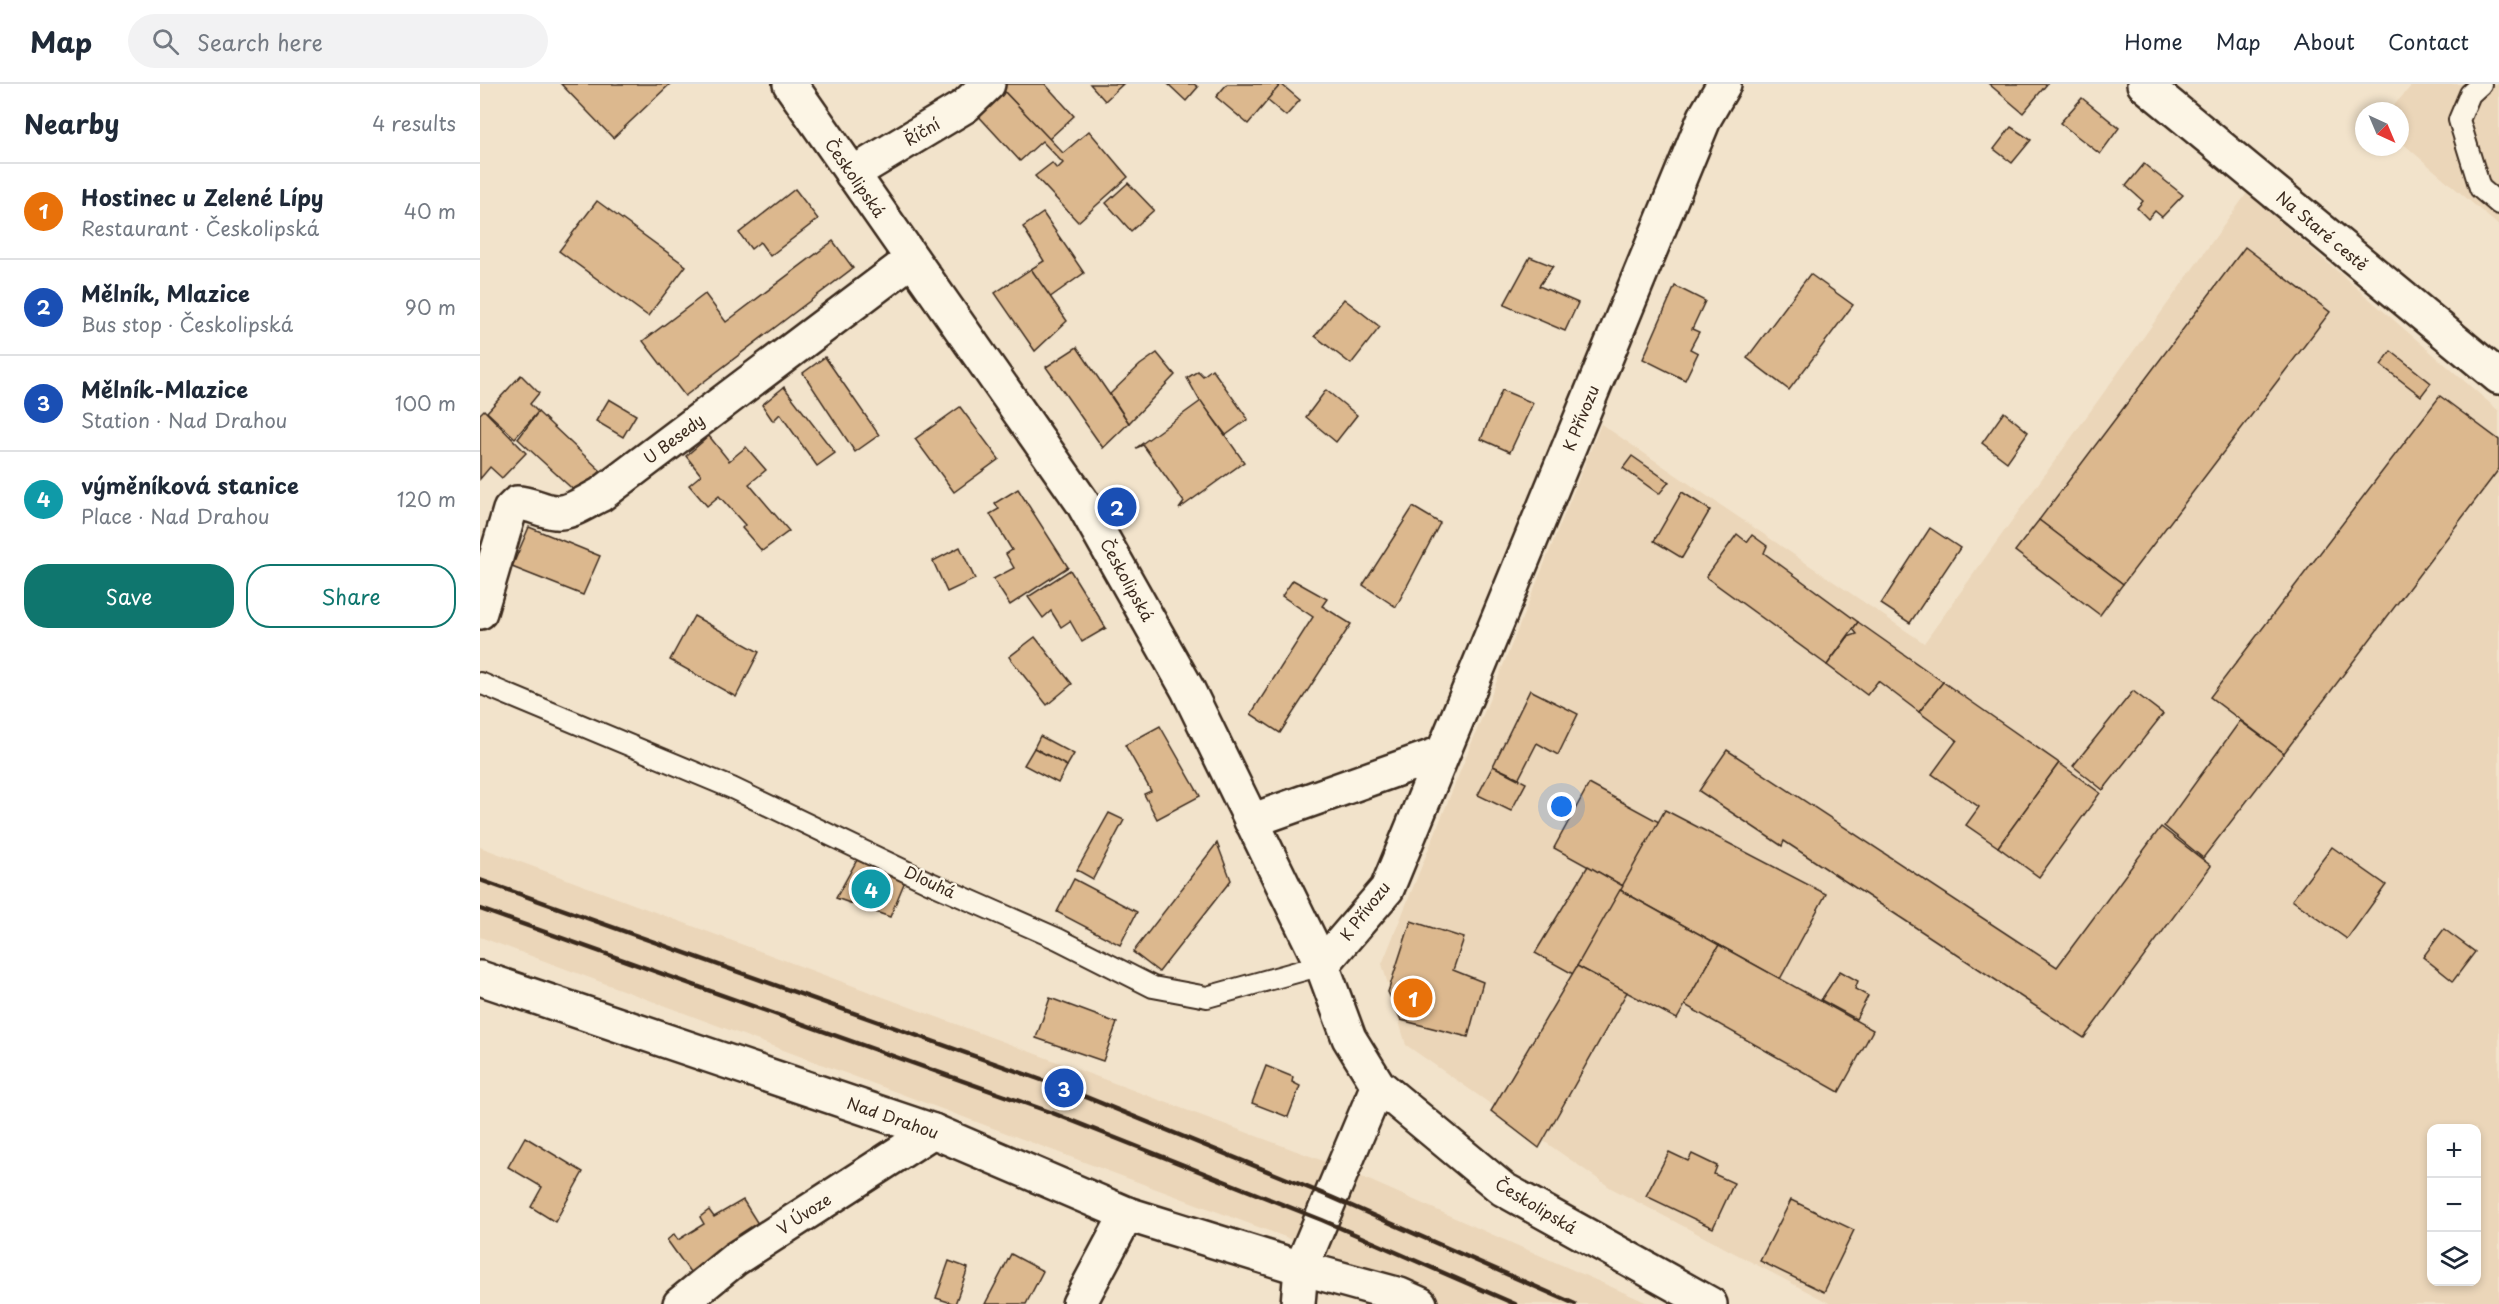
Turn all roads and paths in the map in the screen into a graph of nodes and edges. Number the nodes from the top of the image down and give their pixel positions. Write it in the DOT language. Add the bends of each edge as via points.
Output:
graph roads {
  1 [pos="789,84"];
  2 [pos="988,84"];
  3 [pos="1724,84"];
  4 [pos="2144,84"];
  5 [pos="2470,87"];
  6 [pos="852,174"];
  7 [pos="2499,204"];
  8 [pos="911,260"];
  9 [pos="2499,378"];
  10 [pos="480,612"];
  11 [pos="480,683"];
  12 [pos="1442,753"];
  13 [pos="1251,821"];
  14 [pos="1322,965"];
  15 [pos="480,978"];
  16 [pos="1378,1086"];
  17 [pos="933,1131"];
  18 [pos="1127,1214"];
  19 [pos="1301,1268"];
  20 [pos="680,1304"];
  21 [pos="1079,1304"];
  22 [pos="1298,1304"];
  23 [pos="1420,1304"];
  24 [pos="1710,1304"];
  1 -- 6 [label="street, Českolipská"];
  2 -- 6 [label="street, Říční" via="965,106"];
  3 -- 12 [label="street, K Přívozu" via="1705,117"];
  4 -- 9 [label="street, Na Staré cestě"];
  5 -- 7 [label="lane" via="2459,120 2480,188"];
  6 -- 8 [label="street, Českolipská"];
  8 -- 10 [label="street, U Besedy" via="600,495 555,512 518,502 510,510"];
  8 -- 13 [label="street, Českolipská" via="1082,502 1114,554 1188,690"];
  11 -- 14 [label="lane, Dlouhá" via="732,788 1153,987 1207,996"];
  12 -- 13 [label="street"];
  12 -- 14 [label="street, K Přívozu" via="1387,889"];
  13 -- 14 [label="street, Českolipská"];
  14 -- 16 [label="street, Českolipská" via="1350,1038"];
  15 -- 17 [label="street, Nad Drahou"];
  16 -- 19 [label="street"];
  16 -- 24 [label="street, Českolipská" via="1503,1189"];
  17 -- 18 [label="street, Nad Drahou"];
  17 -- 20 [label="street, V Úvoze" via="735,1259"];
  18 -- 19 [label="street, Nad Drahou"];
  18 -- 21 [label="street"];
  19 -- 22 [label="street"];
  19 -- 23 [label="street, Nad Drahou"];
}
